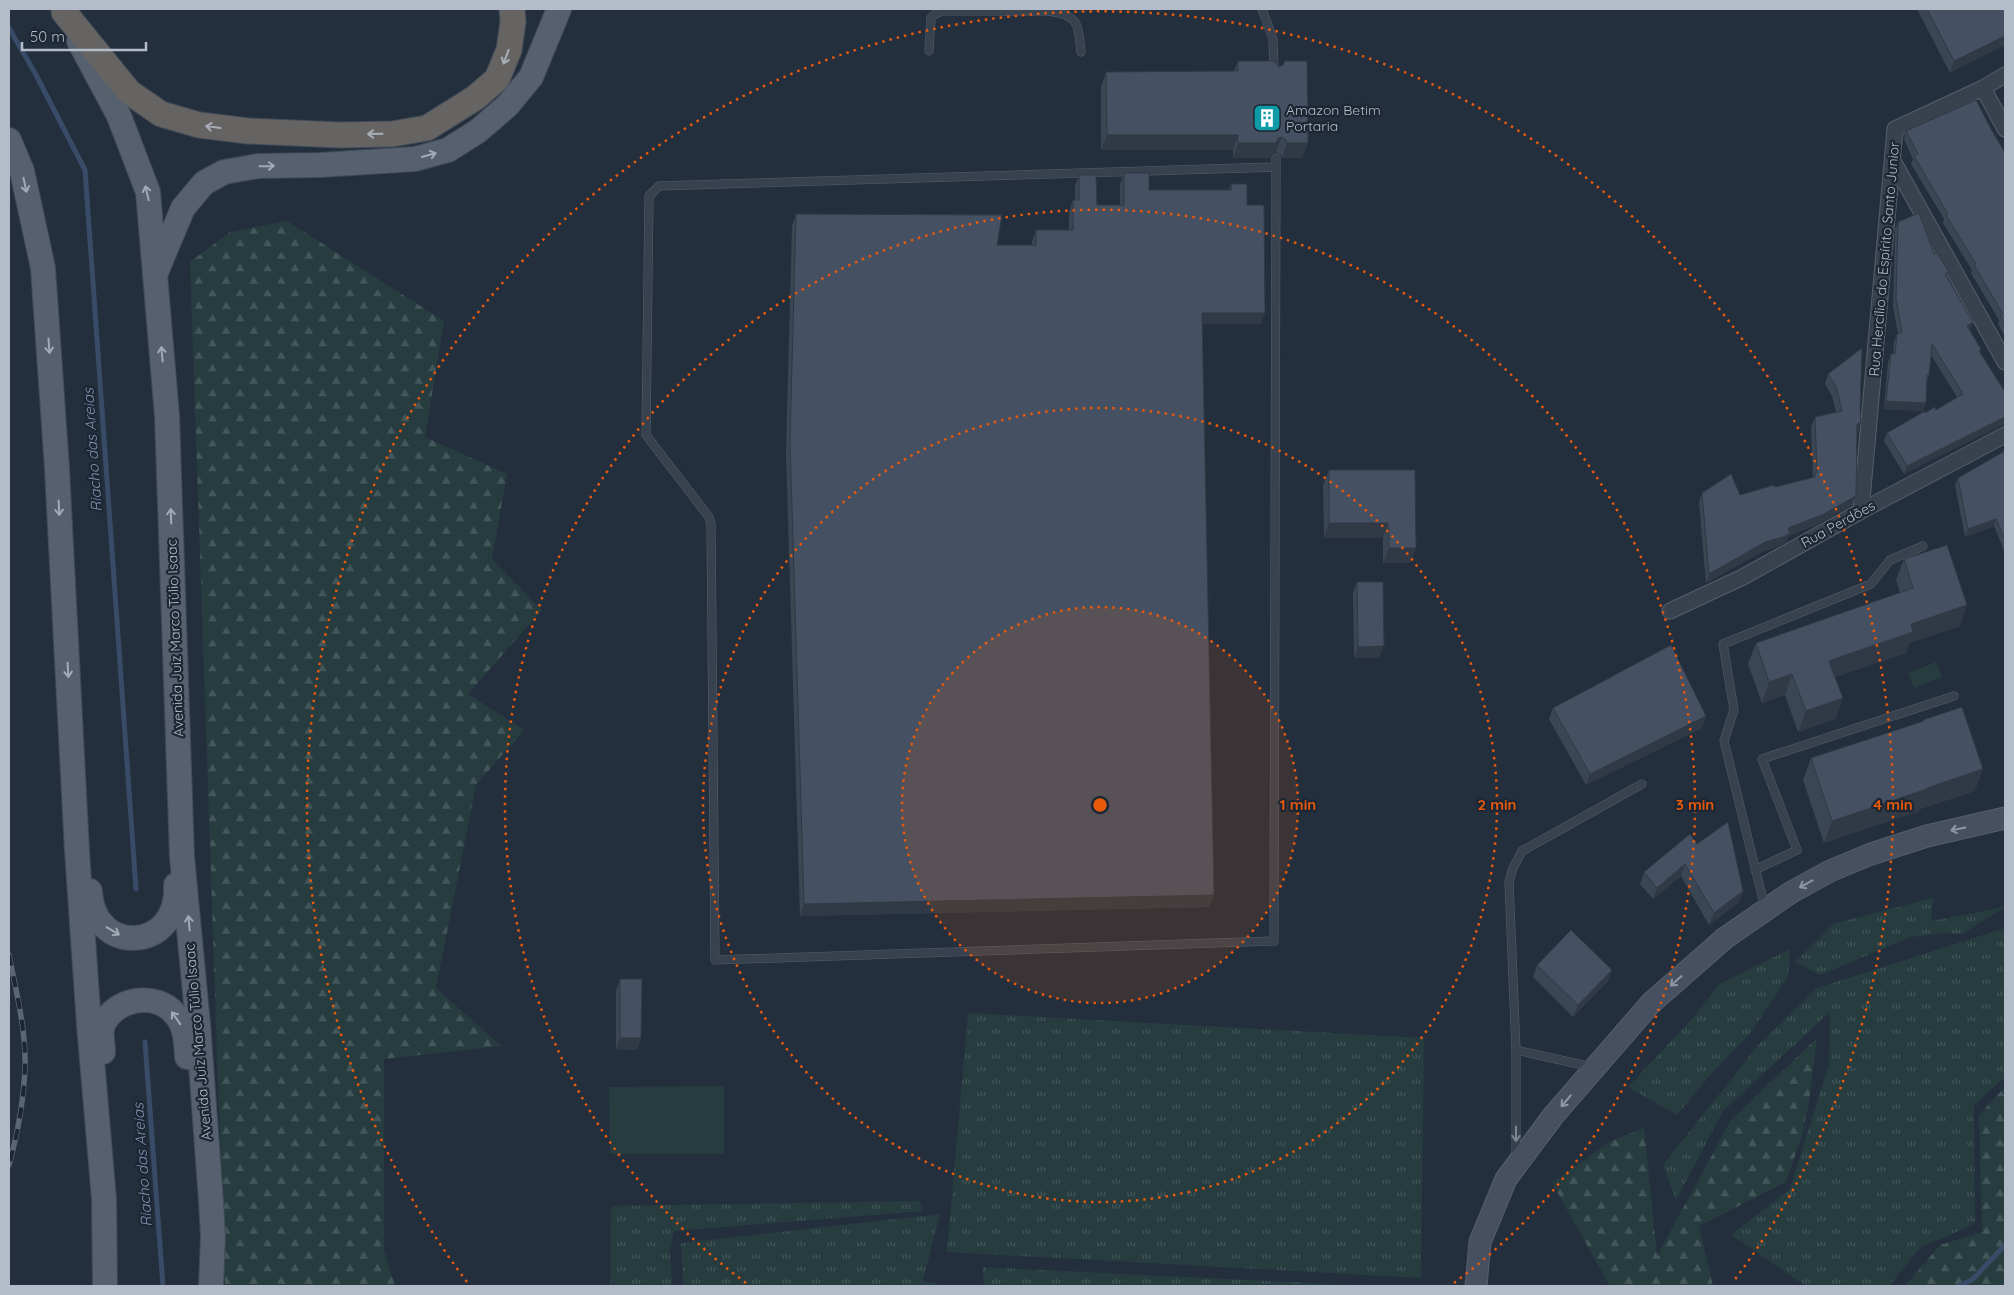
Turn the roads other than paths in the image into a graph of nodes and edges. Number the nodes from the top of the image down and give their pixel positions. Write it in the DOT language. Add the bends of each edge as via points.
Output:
graph roads {
  1 [pos="512,9"];
  2 [pos="559,9"];
  3 [pos="1262,9"];
  4 [pos="63,10"];
  5 [pos="929,51"];
  6 [pos="1081,52"];
  7 [pos="2005,75"];
  8 [pos="1274,76"];
  9 [pos="1983,88"];
  10 [pos="2005,129"];
  11 [pos="9,140"];
  12 [pos="1276,158"];
  13 [pos="1893,161"];
  14 [pos="1276,167"];
  15 [pos="156,274"];
  16 [pos="2005,362"];
  17 [pos="2005,435"];
  18 [pos="1861,511"];
  19 [pos="1923,546"];
  20 [pos="1670,611"];
  21 [pos="1954,696"];
  22 [pos="178,713"];
  23 [pos="72,754"];
  24 [pos="1642,784"];
  25 [pos="2005,818"];
  26 [pos="1755,870"];
  27 [pos="1765,910"];
  28 [pos="1516,1050"];
  29 [pos="1594,1068"];
  30 [pos="1516,1166"];
  31 [pos="103,1190"];
  32 [pos="213,1237"];
  33 [pos="105,1286"];
  34 [pos="211,1286"];
  35 [pos="1476,1286"];
  1 -- 4 [label="highway, one-way" via="509,50 498,79 475,98 427,128 392,134 340,135 248,132 199,125 161,114 129,92"];
  15 -- 2 [label="main road, one-way" via="183,208 204,182 224,172 258,166 415,159 448,150 478,131 508,105 531,77"];
  3 -- 8 [label="lane" via="1273,39"];
  15 -- 4 [label="main road, Avenida Juiz Marco Túlio Isaac, one-way" via="148,192 119,116"];
  5 -- 6 [label="lane" via="931,18 942,11 1048,11 1072,17 1079,29"];
  7 -- 9 [label="street, Rua Hercílio do Espírito Santo Junior"];
  9 -- 10 [label="street"];
  9 -- 13 [label="street, Rua Hercílio do Espírito Santo Junior" via="1895,129"];
  11 -- 23 [label="main road, one-way" via="22,171 43,268"];
  12 -- 14 [label="lane"];
  13 -- 16 [label="street"];
  13 -- 18 [label="street, Rua Hercílio do Espírito Santo Junior"];
  14 -- 14 [label="lane" via="659,186 649,196 646,435 709,517 711,524 715,960 1274,941"];
  22 -- 15 [label="main road, Avenida Juiz Marco Túlio Isaac, one-way" via="167,416"];
  17 -- 18 [label="street, Rua Perdões"];
  18 -- 20 [label="street, Rua Perdões" via="1743,577"];
  19 -- 26 [label="lane" via="1890,560 1871,584 1723,644 1734,710 1724,741"];
  21 -- 26 [label="lane" via="1762,759 1797,850"];
  23 -- 22 [label="main road, one-way" via="87,821 91,903 100,922 116,935 137,938 157,932 171,916 176,896 167,770"];
  32 -- 22 [label="main road, Avenida Juiz Marco Túlio Isaac, one-way" via="182,857"];
  23 -- 31 [label="main road" via="88,1016"];
  24 -- 28 [label="lane" via="1522,851 1513,868 1509,882"];
  25 -- 27 [label="main road, one-way" via="1927,836 1871,854 1822,876"];
  26 -- 27 [label="lane"];
  27 -- 29 [label="main road, one-way" via="1725,938 1650,1003"];
  28 -- 29 [label="lane"];
  28 -- 30 [label="lane, one-way"];
  29 -- 30 [label="main road, one-way"];
  30 -- 35 [label="main road" via="1506,1178 1480,1242"];
  32 -- 31 [label="main road, one-way" via="192,1142 185,1032 174,1013 157,1001 135,1000 115,1009 103,1026 107,1140"];
  31 -- 33 [label="main road"];
  32 -- 34 [label="main road, Avenida Juiz Marco Túlio Isaac"];
}
